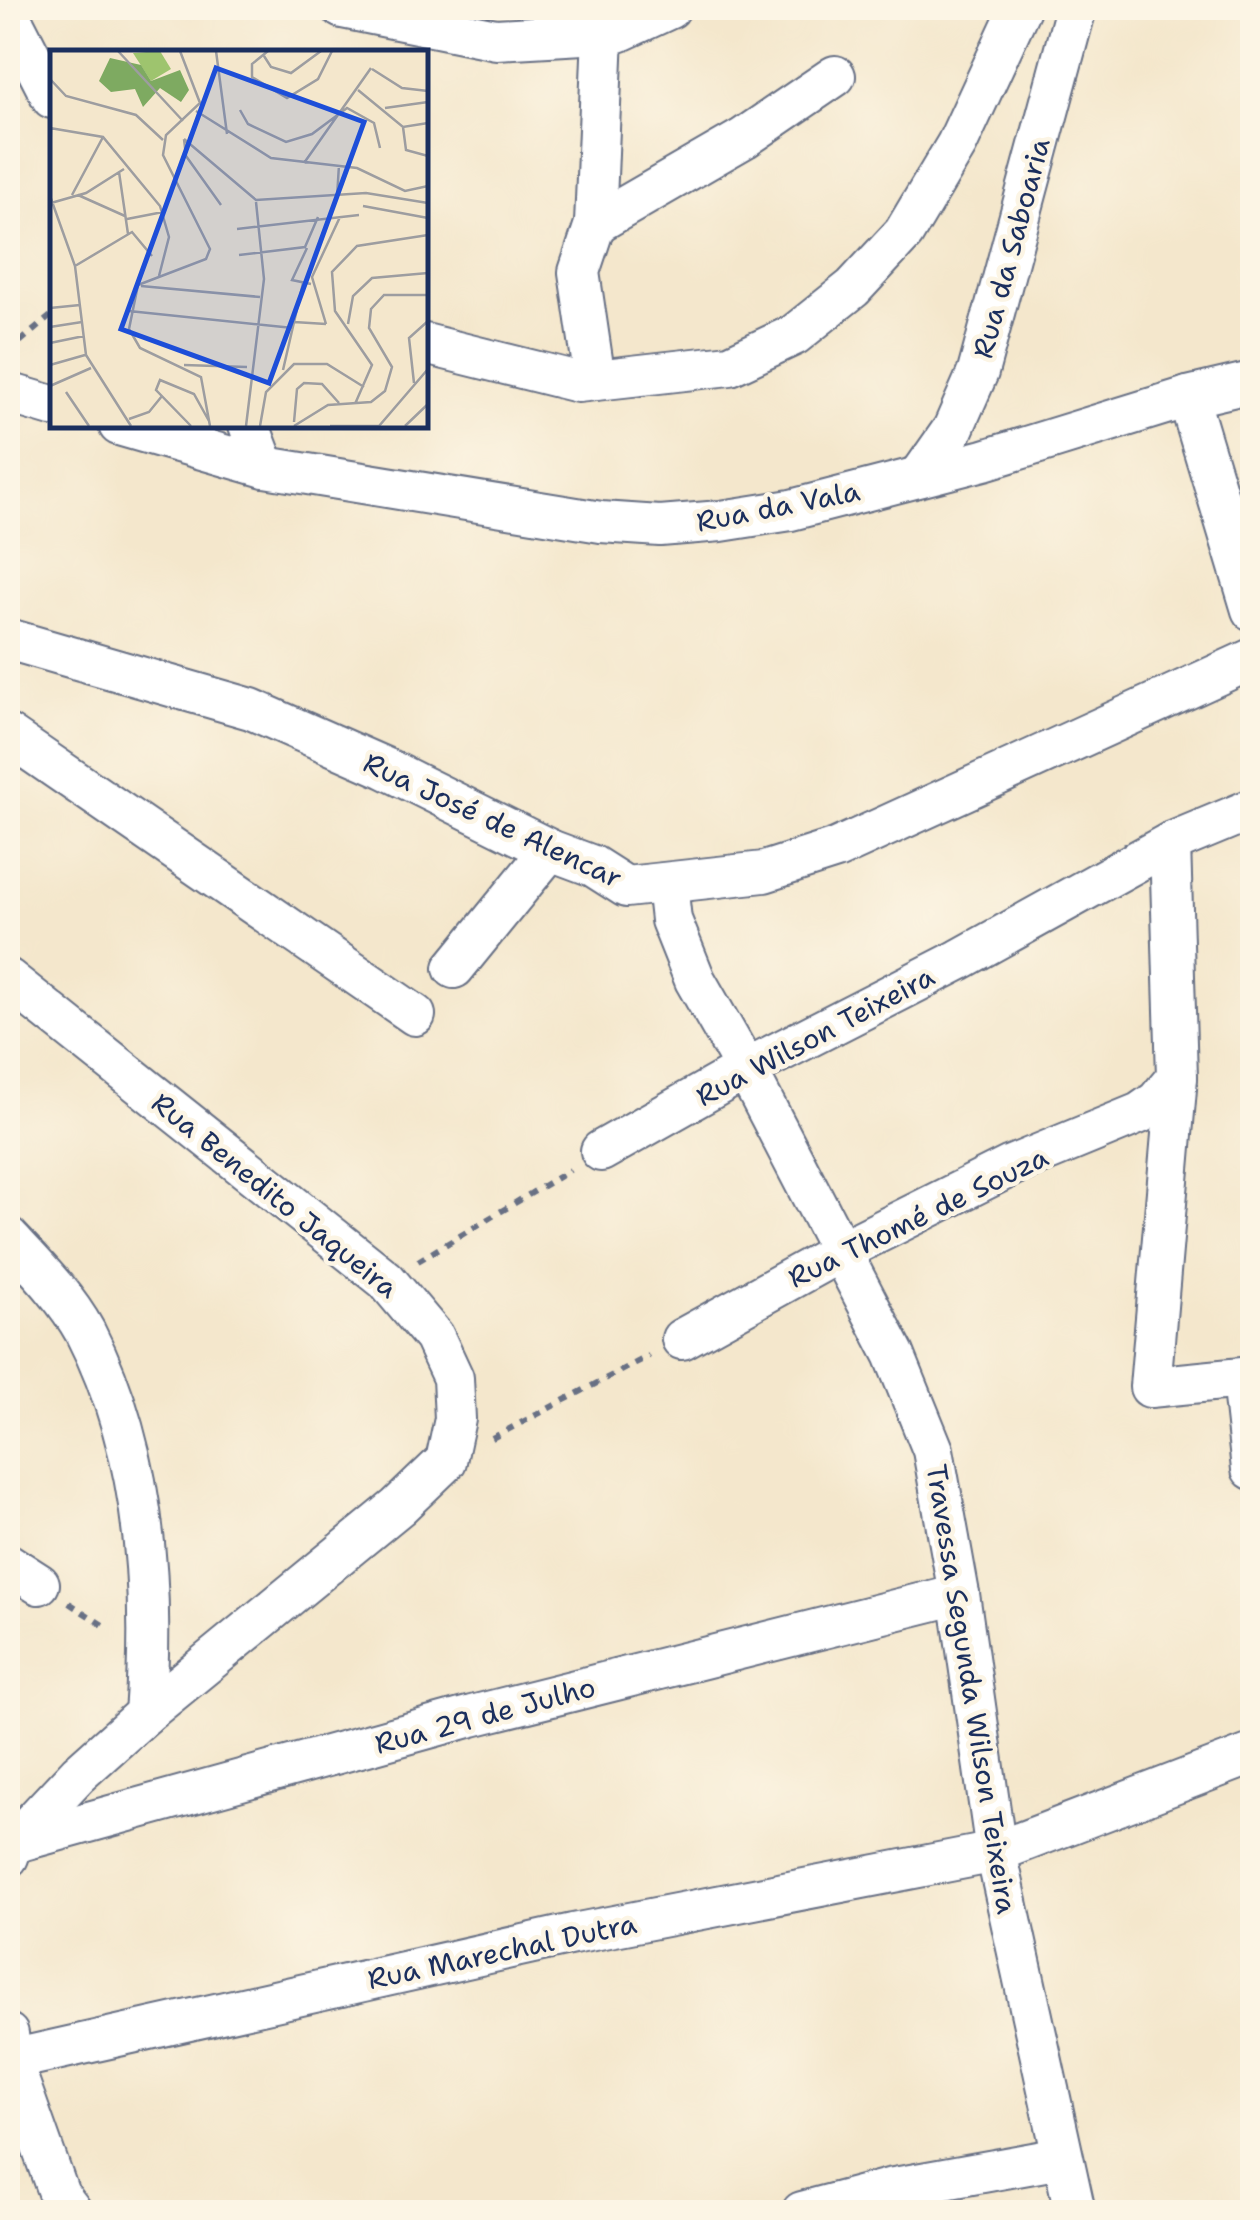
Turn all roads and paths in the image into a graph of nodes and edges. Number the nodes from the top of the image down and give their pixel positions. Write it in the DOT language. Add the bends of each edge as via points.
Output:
graph roads {
  1 [pos="342,8"];
  2 [pos="670,8"];
  3 [pos="1020,8"];
  4 [pos="1076,8"];
  5 [pos="8,12"];
  6 [pos="604,34"];
  7 [pos="834,76"];
  8 [pos="50,94"];
  9 [pos="595,224"];
  10 [pos="50,316"];
  11 [pos="428,345"];
  12 [pos="8,352"];
  13 [pos="594,380"];
  14 [pos="1252,382"];
  15 [pos="8,394"];
  16 [pos="1188,397"];
  17 [pos="50,405"];
  18 [pos="130,428"];
  19 [pos="251,428"];
  20 [pos="265,466"];
  21 [pos="920,476"];
  22 [pos="1252,610"];
  23 [pos="8,639"];
  24 [pos="1252,659"];
  25 [pos="8,735"];
  26 [pos="1252,809"];
  27 [pos="1170,844"];
  28 [pos="550,850"];
  29 [pos="669,902"];
  30 [pos="454,968"];
  31 [pos="8,980"];
  32 [pos="416,1015"];
  33 [pos="746,1070"];
  34 [pos="1177,1077"];
  35 [pos="601,1151"];
  36 [pos="8,1237"];
  37 [pos="841,1251"];
  38 [pos="386,1280"];
  39 [pos="682,1339"];
  40 [pos="1247,1378"];
  41 [pos="446,1462"];
  42 [pos="1252,1469"];
  43 [pos="23,1574"];
  44 [pos="959,1594"];
  45 [pos="150,1654"];
  46 [pos="144,1714"];
  47 [pos="1252,1754"];
  48 [pos="10,1850"];
  49 [pos="996,1852"];
  50 [pos="9,2047"];
  51 [pos="1061,2158"];
  52 [pos="72,2212"];
  53 [pos="802,2212"];
  54 [pos="1074,2212"];
  1 -- 6 [label="street" via="496,40"];
  2 -- 6 [label="street"];
  3 -- 13 [label="street" via="956,144 904,233 852,288 794,335 730,366"];
  4 -- 21 [label="street, Rua da Saboaria" via="978,372 968,401"];
  5 -- 8 [label="street"];
  6 -- 9 [label="street"];
  7 -- 9 [label="street" via="744,138"];
  9 -- 13 [label="street" via="579,272"];
  10 -- 12 [label="path"];
  11 -- 13 [label="street" via="578,382"];
  14 -- 16 [label="street, Rua da Vala"];
  15 -- 17 [label="street"];
  16 -- 21 [label="street, Rua da Vala"];
  16 -- 22 [label="street"];
  18 -- 20 [label="street, Rua da Vala"];
  19 -- 20 [label="street"];
  20 -- 21 [label="street, Rua da Vala" via="660,526 791,510"];
  23 -- 28 [label="street, Rua José de Alencar" via="251,708"];
  24 -- 29 [label="street" via="836,849"];
  25 -- 32 [label="street"];
  26 -- 27 [label="street, Rua Wilson Teixeira"];
  27 -- 33 [label="street, Rua Wilson Teixeira"];
  27 -- 34 [label="street"];
  28 -- 29 [label="street, Rua José de Alencar"];
  28 -- 30 [label="street"];
  29 -- 33 [label="street, Travessa Segunda Wilson Teixeira" via="694,980"];
  31 -- 38 [label="street, Rua Benedito Jaqueira"];
  33 -- 35 [label="street, Rua Wilson Teixeira"];
  33 -- 37 [label="street, Travessa Segunda Wilson Teixeira"];
  34 -- 37 [label="street, Rua Thomé de Souza" via="1140,1113 1011,1166"];
  34 -- 40 [label="street" via="1150,1387"];
  35 -- 38 [label="path"];
  36 -- 45 [label="street" via="83,1329 115,1399 142,1504"];
  37 -- 39 [label="street, Rua Thomé de Souza"];
  37 -- 44 [label="street, Travessa Segunda Wilson Teixeira" via="933,1450"];
  38 -- 41 [label="street, Rua Benedito Jaqueira" via="434,1337 453,1378 455,1419"];
  39 -- 41 [label="path"];
  40 -- 42 [label="street"];
  41 -- 46 [label="street"];
  43 -- 45 [label="path"];
  44 -- 48 [label="street, Rua 29 de Julho" via="472,1716"];
  44 -- 49 [label="street, Travessa Segunda Wilson Teixeira"];
  45 -- 46 [label="street"];
  46 -- 48 [label="street"];
  47 -- 49 [label="street, Rua Marechal Dutra"];
  49 -- 50 [label="street, Rua Marechal Dutra"];
  49 -- 51 [label="street, Travessa Segunda Wilson Teixeira"];
  50 -- 52 [label="street" via="59,2195"];
  51 -- 53 [label="street"];
  51 -- 54 [label="street, Travessa Segunda Wilson Teixeira"];
}
